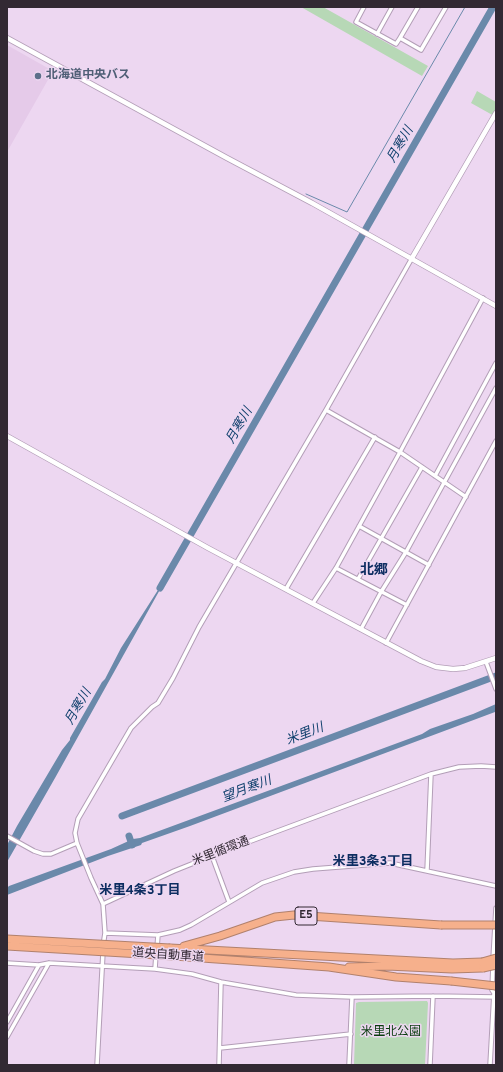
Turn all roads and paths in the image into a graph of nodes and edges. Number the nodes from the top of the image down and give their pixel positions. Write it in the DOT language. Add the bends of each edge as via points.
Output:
graph roads {
  1 [pos="364,7"];
  2 [pos="392,7"];
  3 [pos="418,7"];
  4 [pos="446,7"];
  5 [pos="377,34"];
  6 [pos="7,38"];
  7 [pos="400,38"];
  8 [pos="495,115"];
  9 [pos="412,258"];
  10 [pos="483,298"];
  11 [pos="496,306"];
  12 [pos="496,363"];
  13 [pos="496,388"];
  14 [pos="326,410"];
  15 [pos="7,436"];
  16 [pos="374,437"];
  17 [pos="496,441"];
  18 [pos="400,452"];
  19 [pos="422,467"];
  20 [pos="435,476"];
  21 [pos="444,483"];
  22 [pos="466,497"];
  23 [pos="359,526"];
  24 [pos="382,539"];
  25 [pos="406,552"];
  26 [pos="236,563"];
  27 [pos="429,564"];
  28 [pos="336,568"];
  29 [pos="358,579"];
  30 [pos="286,590"];
  31 [pos="381,592"];
  32 [pos="313,604"];
  33 [pos="407,605"];
  34 [pos="361,629"];
  35 [pos="386,643"];
  36 [pos="496,658"];
  37 [pos="486,662"];
  38 [pos="496,689"];
  39 [pos="496,767"];
  40 [pos="431,774"];
  41 [pos="7,836"];
  42 [pos="77,843"];
  43 [pos="212,856"];
  44 [pos="427,871"];
  45 [pos="496,886"];
  46 [pos="229,902"];
  47 [pos="103,904"];
  48 [pos="496,908"];
  49 [pos="444,925"];
  50 [pos="496,925"];
  51 [pos="496,930"];
  52 [pos="104,933"];
  53 [pos="158,935"];
  54 [pos="7,940"];
  55 [pos="7,946"];
  56 [pos="173,948"];
  57 [pos="496,958"];
  58 [pos="7,963"];
  59 [pos="49,963"];
  60 [pos="39,964"];
  61 [pos="483,965"];
  62 [pos="496,965"];
  63 [pos="102,966"];
  64 [pos="329,967"];
  65 [pos="155,969"];
  66 [pos="451,981"];
  67 [pos="222,982"];
  68 [pos="496,982"];
  69 [pos="495,993"];
  70 [pos="432,996"];
  71 [pos="352,997"];
  72 [pos="7,1022"];
  73 [pos="351,1034"];
  74 [pos="7,1037"];
  75 [pos="220,1048"];
  76 [pos="96,1065"];
  77 [pos="219,1065"];
  78 [pos="349,1065"];
  79 [pos="430,1065"];
  80 [pos="490,1065"];
  1 -- 5 [label="street" via="356,22"];
  2 -- 5 [label="street"];
  3 -- 7 [label="street"];
  4 -- 7 [label="street" via="421,50"];
  5 -- 7 [label="street" via="396,44"];
  6 -- 9 [label="street"];
  8 -- 9 [label="street"];
  9 -- 10 [label="street"];
  9 -- 14 [label="street"];
  10 -- 11 [label="street"];
  10 -- 18 [label="street"];
  12 -- 20 [label="street"];
  13 -- 21 [label="street"];
  14 -- 16 [label="street"];
  14 -- 26 [label="street"];
  15 -- 26 [label="street"];
  16 -- 18 [label="street"];
  16 -- 30 [label="street"];
  17 -- 22 [label="street"];
  18 -- 19 [label="street"];
  18 -- 23 [label="street"];
  19 -- 20 [label="street"];
  19 -- 24 [label="street"];
  20 -- 21 [label="street"];
  21 -- 22 [label="street"];
  21 -- 25 [label="street"];
  22 -- 27 [label="street"];
  23 -- 24 [label="street"];
  23 -- 28 [label="street"];
  24 -- 25 [label="street"];
  24 -- 29 [label="street"];
  25 -- 27 [label="street"];
  25 -- 31 [label="street"];
  26 -- 30 [label="street"];
  26 -- 42 [label="street" via="158,703 131,728 82,812 76,826"];
  27 -- 33 [label="street"];
  28 -- 29 [label="street"];
  28 -- 32 [label="street"];
  29 -- 31 [label="street"];
  30 -- 32 [label="street"];
  31 -- 33 [label="street"];
  31 -- 34 [label="street"];
  32 -- 34 [label="street"];
  33 -- 35 [label="street"];
  34 -- 35 [label="street"];
  35 -- 37 [label="street" via="440,668 465,668"];
  36 -- 37 [label="street"];
  37 -- 38 [label="street"];
  39 -- 40 [label="street, 米里循環通" via="459,767"];
  40 -- 43 [label="street, 米里循環通"];
  40 -- 44 [label="street"];
  41 -- 42 [label="street" via="34,852 43,854 51,854"];
  42 -- 47 [label="street"];
  43 -- 46 [label="street"];
  43 -- 47 [label="street, 米里循環通"];
  44 -- 45 [label="street"];
  44 -- 46 [label="street" via="390,863 312,869 262,883"];
  46 -- 53 [label="street" via="191,925"];
  47 -- 52 [label="street"];
  48 -- 69 [label="street" via="492,990"];
  49 -- 50 [label="highway, E5, bridge"];
  49 -- 51 [label="highway, bridge"];
  49 -- 56 [label="highway, E5" via="294,915 275,917 200,942"];
  52 -- 53 [label="street"];
  52 -- 63 [label="street"];
  53 -- 65 [label="street"];
  54 -- 56 [label="highway, 道央自動車道 / E5, bridge"];
  55 -- 64 [label="highway, 道央自動車道, bridge"];
  56 -- 61 [label="highway, E5"];
  57 -- 61 [label="highway, bridge"];
  58 -- 60 [label="street"];
  59 -- 60 [label="street"];
  59 -- 63 [label="street"];
  59 -- 74 [label="street"];
  60 -- 72 [label="street"];
  61 -- 62 [label="highway, bridge"];
  61 -- 64 [label="highway" via="452,970 387,966"];
  63 -- 65 [label="street"];
  63 -- 76 [label="street"];
  64 -- 66 [label="highway" via="396,977"];
  65 -- 67 [label="street" via="192,974"];
  66 -- 68 [label="highway, bridge"];
  66 -- 69 [label="highway, bridge"];
  67 -- 71 [label="street" via="296,995"];
  67 -- 75 [label="street"];
  69 -- 70 [label="street"];
  69 -- 80 [label="street"];
  70 -- 71 [label="street"];
  70 -- 79 [label="street"];
  71 -- 73 [label="street"];
  73 -- 75 [label="street"];
  73 -- 78 [label="street"];
  75 -- 77 [label="street"];
}
